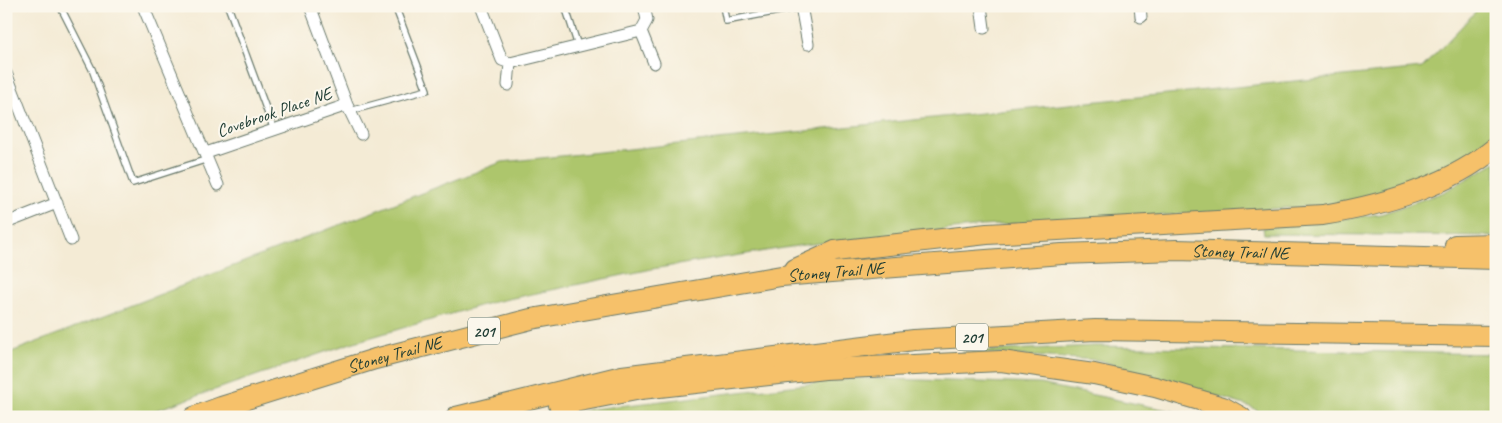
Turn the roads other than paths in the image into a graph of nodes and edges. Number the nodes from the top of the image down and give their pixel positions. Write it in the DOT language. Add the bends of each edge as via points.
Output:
graph roads {
  1 [pos="60,6"];
  2 [pos="143,6"];
  3 [pos="228,6"];
  4 [pos="310,6"];
  5 [pos="395,6"];
  6 [pos="481,6"];
  7 [pos="565,6"];
  8 [pos="644,6"];
  9 [pos="723,6"];
  10 [pos="801,6"];
  11 [pos="981,6"];
  12 [pos="984,28"];
  13 [pos="642,31"];
  14 [pos="808,44"];
  15 [pos="578,46"];
  16 [pos="510,63"];
  17 [pos="654,63"];
  18 [pos="6,73"];
  19 [pos="508,85"];
  20 [pos="349,108"];
  21 [pos="274,130"];
  22 [pos="361,134"];
  23 [pos="1496,147"];
  24 [pos="207,156"];
  25 [pos="218,185"];
  26 [pos="57,203"];
  27 [pos="6,223"];
  28 [pos="71,240"];
  29 [pos="1496,244"];
  30 [pos="1176,250"];
  31 [pos="1496,259"];
  32 [pos="782,276"];
  33 [pos="1496,336"];
  34 [pos="194,417"];
  35 [pos="456,417"];
  36 [pos="495,417"];
  37 [pos="1241,417"];
  1 -- 24 [label="lane" via="92,69 133,183"];
  2 -- 24 [label="street, Covebrook Place NE"];
  3 -- 21 [label="lane"];
  4 -- 20 [label="street, Covebrook Place NE"];
  5 -- 20 [label="lane" via="427,90"];
  6 -- 16 [label="street" via="502,60"];
  7 -- 15 [label="lane"];
  8 -- 13 [label="street" via="647,20"];
  9 -- 10 [label="lane" via="726,20"];
  10 -- 14 [label="street"];
  11 -- 12 [label="street"];
  13 -- 15 [label="street"];
  13 -- 17 [label="street"];
  15 -- 16 [label="street"];
  16 -- 19 [label="street"];
  18 -- 26 [label="street"];
  20 -- 21 [label="street, Covebrook Place NE"];
  20 -- 22 [label="street"];
  21 -- 24 [label="street, Covebrook Place NE"];
  23 -- 32 [label="highway" via="1472,165 1412,192 1355,210 1322,216 987,234 835,251"];
  24 -- 25 [label="street"];
  26 -- 27 [label="street"];
  26 -- 28 [label="street"];
  29 -- 30 [label="highway"];
  30 -- 31 [label="highway, Stoney Trail NE / 201"];
  30 -- 32 [label="highway, Stoney Trail NE / 201" via="1062,254"];
  32 -- 34 [label="highway, Stoney Trail NE / 201" via="531,319 375,359"];
  33 -- 35 [label="highway, 201" via="1095,330 913,340 622,376"];
  36 -- 37 [label="highway" via="641,389 825,369 1002,361 1094,374 1155,387 1222,407"];
}
